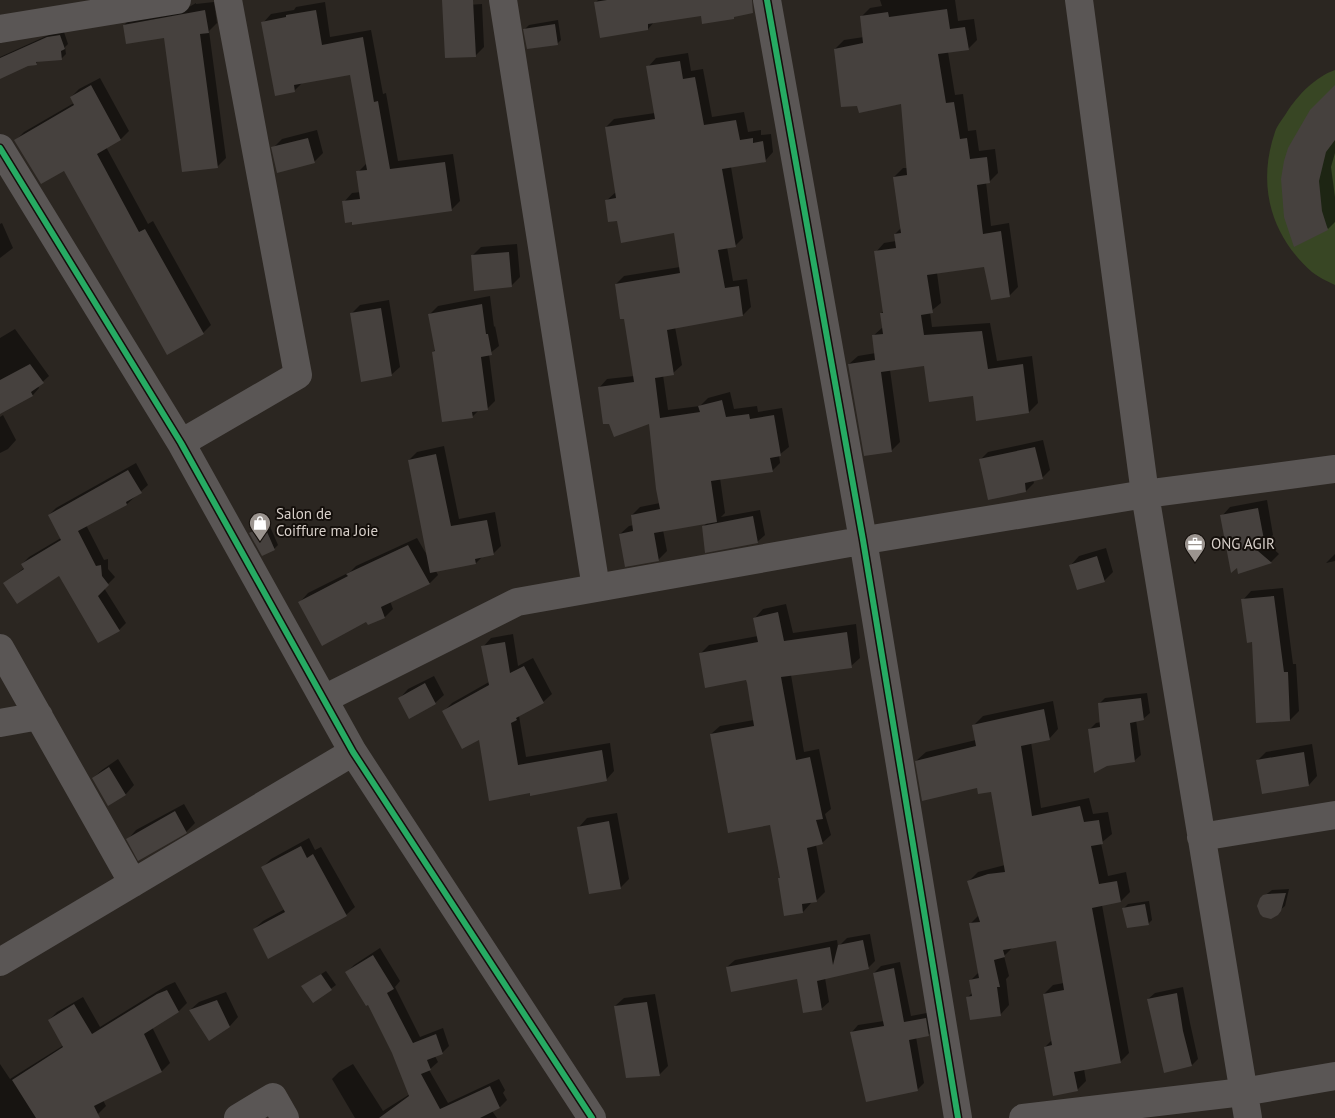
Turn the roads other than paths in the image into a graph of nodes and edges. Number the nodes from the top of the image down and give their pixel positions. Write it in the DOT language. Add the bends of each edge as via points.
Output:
graph roads {
  1 [pos="176,0"];
  2 [pos="228,0"];
  3 [pos="503,0"];
  4 [pos="767,0"];
  5 [pos="1079,0"];
  6 [pos="0,29"];
  7 [pos="0,148"];
  8 [pos="181,443"];
  9 [pos="1335,469"];
  10 [pos="1145,494"];
  11 [pos="863,540"];
  12 [pos="596,588"];
  13 [pos="0,648"];
  14 [pos="324,699"];
  15 [pos="39,716"];
  16 [pos="0,723"];
  17 [pos="354,752"];
  18 [pos="1335,815"];
  19 [pos="1201,837"];
  20 [pos="133,883"];
  21 [pos="0,962"];
  22 [pos="1335,1076"];
  23 [pos="1246,1105"];
  24 [pos="238,1118"];
  25 [pos="285,1118"];
  26 [pos="592,1118"];
  27 [pos="958,1118"];
  28 [pos="1023,1118"];
  1 -- 6 [label="street"];
  2 -- 8 [label="street" via="298,375"];
  3 -- 12 [label="street"];
  4 -- 11 [label="street"];
  5 -- 10 [label="street"];
  7 -- 8 [label="street"];
  8 -- 14 [label="street"];
  9 -- 10 [label="street"];
  10 -- 11 [label="street"];
  10 -- 19 [label="street"];
  11 -- 12 [label="street"];
  11 -- 27 [label="street"];
  12 -- 14 [label="street" via="517,602"];
  13 -- 15 [label="street"];
  14 -- 17 [label="street"];
  15 -- 16 [label="street"];
  15 -- 20 [label="street"];
  17 -- 20 [label="street"];
  17 -- 26 [label="street"];
  18 -- 19 [label="street"];
  19 -- 23 [label="street"];
  20 -- 21 [label="street"];
  22 -- 23 [label="street"];
  23 -- 28 [label="street"];
  24 -- 25 [label="street" via="274,1098"];
}
